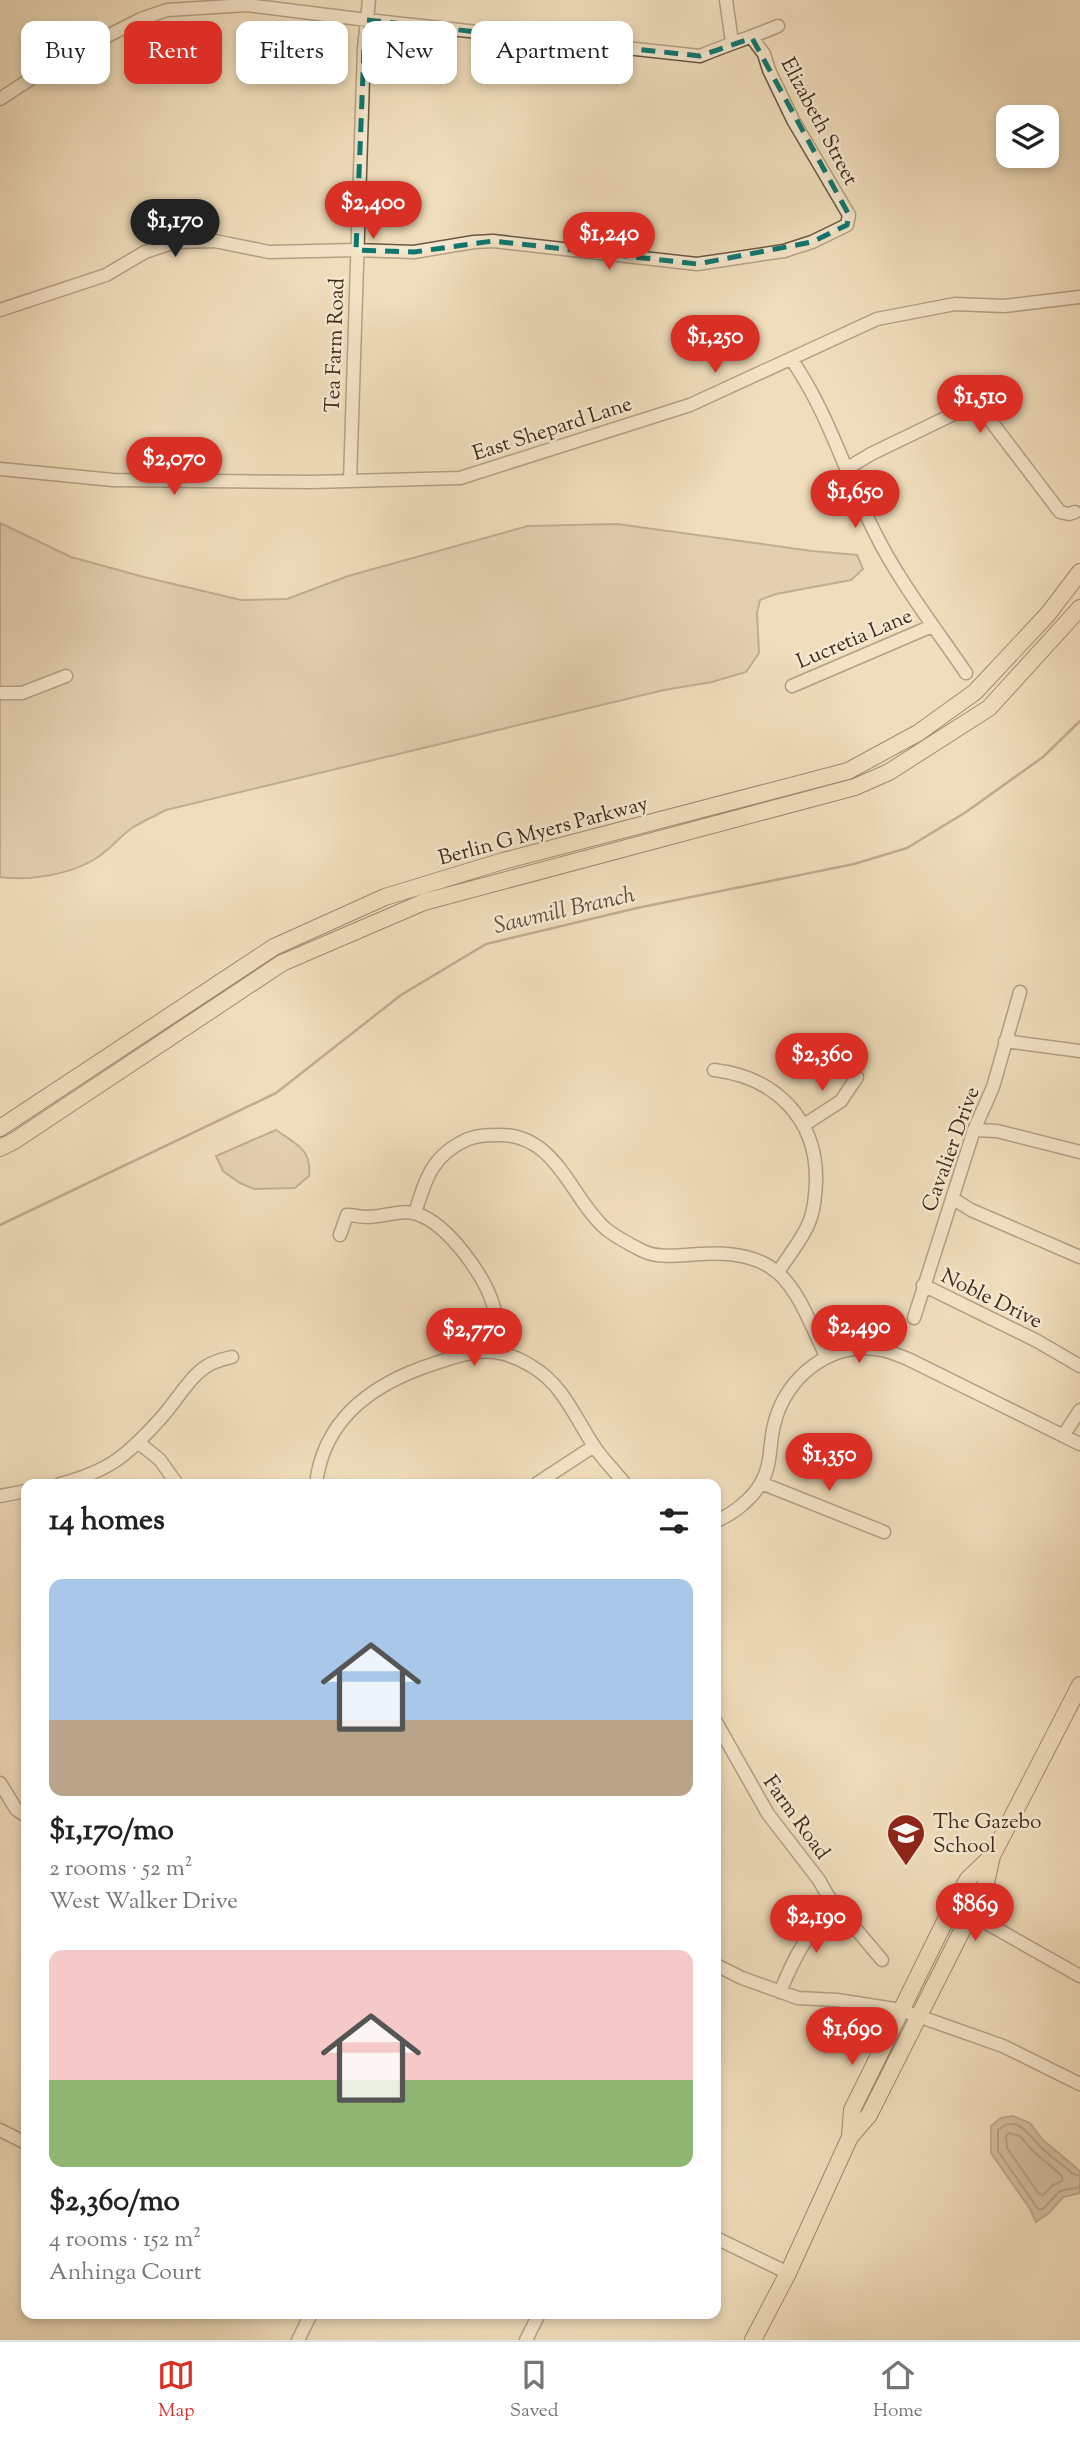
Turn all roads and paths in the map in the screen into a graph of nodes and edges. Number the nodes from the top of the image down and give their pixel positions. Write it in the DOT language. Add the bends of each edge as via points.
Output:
graph roads {
  1 [pos="369,0"];
  2 [pos="726,0"];
  3 [pos="367,20"];
  4 [pos="778,26"];
  5 [pos="752,38"];
  6 [pos="732,43"];
  7 [pos="0,99"];
  8 [pos="356,250"];
  9 [pos="1080,297"];
  10 [pos="0,310"];
  11 [pos="791,359"];
  12 [pos="0,469"];
  13 [pos="846,469"];
  14 [pos="349,481"];
  15 [pos="1075,512"];
  16 [pos="1080,572"];
  17 [pos="1080,608"];
  18 [pos="932,626"];
  19 [pos="966,673"];
  20 [pos="66,676"];
  21 [pos="792,686"];
  22 [pos="0,693"];
  23 [pos="848,771"];
  24 [pos="855,787"];
  25 [pos="1020,992"];
  26 [pos="1005,1041"];
  27 [pos="1080,1051"];
  28 [pos="714,1070"];
  29 [pos="857,1077"];
  30 [pos="804,1125"];
  31 [pos="0,1128"];
  32 [pos="974,1130"];
  33 [pos="0,1148"];
  34 [pos="1080,1152"];
  35 [pos="952,1198"];
  36 [pos="415,1213"];
  37 [pos="340,1235"];
  38 [pos="1080,1256"];
  39 [pos="779,1271"];
  40 [pos="923,1285"];
  41 [pos="914,1318"];
  42 [pos="494,1351"];
  43 [pos="826,1356"];
  44 [pos="232,1357"];
  45 [pos="1080,1366"];
  46 [pos="1080,1410"];
  47 [pos="1063,1436"];
  48 [pos="138,1442"];
  49 [pos="1080,1444"];
  50 [pos="594,1446"];
  51 [pos="74,1479"];
  52 [pos="173,1479"];
  53 [pos="317,1479"];
  54 [pos="544,1479"];
  55 [pos="621,1479"];
  56 [pos="761,1483"];
  57 [pos="21,1492"];
  58 [pos="0,1496"];
  59 [pos="721,1519"];
  60 [pos="884,1532"];
  61 [pos="1077,1696"];
  62 [pos="721,1731"];
  63 [pos="0,1783"];
  64 [pos="21,1812"];
  65 [pos="992,1856"];
  66 [pos="836,1907"];
  67 [pos="968,1916"];
  68 [pos="882,1960"];
  69 [pos="721,1968"];
  70 [pos="1080,1976"];
  71 [pos="780,1992"];
  72 [pos="901,2010"];
  73 [pos="918,2016"];
  74 [pos="1080,2084"];
  75 [pos="0,2130"];
  76 [pos="850,2137"];
  77 [pos="21,2140"];
  78 [pos="721,2240"];
  79 [pos="788,2273"];
  80 [pos="308,2319"];
  81 [pos="536,2319"];
  82 [pos="298,2340"];
  83 [pos="526,2340"];
  84 [pos="753,2340"];
  1 -- 3 [label="street, Tea Farm Road"];
  2 -- 6 [label="street"];
  3 -- 6 [label="street" via="700,56"];
  3 -- 7 [label="street" via="247,5 167,10 58,61"];
  3 -- 8 [label="street, Tea Farm Road"];
  4 -- 5 [label="street"];
  5 -- 6 [label="street"];
  5 -- 8 [label="street, Elizabeth Street" via="764,54 793,120 847,209 847,225 784,251 696,264 493,241 414,252"];
  8 -- 10 [label="street" via="268,252 215,241 174,242 145,252 106,275"];
  8 -- 14 [label="street, Tea Farm Road"];
  9 -- 11 [label="street, East Shepard Lane" via="1015,305 955,304 877,319"];
  11 -- 13 [label="street" via="809,387"];
  11 -- 14 [label="street, East Shepard Lane" via="690,405 460,478"];
  12 -- 14 [label="street, East Shepard Lane" via="113,480"];
  13 -- 15 [label="street" via="964,409 979,410 1060,512"];
  13 -- 18 [label="street" via="899,577"];
  16 -- 23 [label="main road, Berlin G Myers Parkway" via="1048,614 975,692 918,733"];
  17 -- 24 [label="main road, Berlin G Myers Parkway" via="989,708 889,772"];
  18 -- 19 [label="street"];
  18 -- 21 [label="street, Lucretia Lane"];
  20 -- 22 [label="street" via="22,693"];
  23 -- 24 [label="main road"];
  23 -- 31 [label="main road, Berlin G Myers Parkway" via="503,861 385,897 274,947"];
  24 -- 33 [label="main road, Berlin G Myers Parkway" via="424,902 282,963"];
  25 -- 26 [label="street, Cavalier Drive"];
  26 -- 27 [label="street"];
  26 -- 32 [label="street, Cavalier Drive" via="993,1087"];
  28 -- 30 [label="street" via="738,1073 759,1083 779,1096"];
  29 -- 30 [label="street" via="841,1101"];
  30 -- 39 [label="street" via="816,1174 815,1202 808,1226"];
  32 -- 34 [label="street" via="997,1131"];
  32 -- 35 [label="street, Cavalier Drive"];
  35 -- 38 [label="street"];
  35 -- 40 [label="street, Cavalier Drive"];
  36 -- 37 [label="street" via="346,1215"];
  36 -- 39 [label="street" via="435,1162 454,1146 478,1135 509,1135 536,1144 606,1228 645,1252 666,1256 729,1252"];
  36 -- 42 [label="street" via="452,1238 487,1286 495,1310"];
  39 -- 43 [label="street" via="795,1292"];
  40 -- 41 [label="street, Cavalier Drive"];
  40 -- 45 [label="street, Noble Drive"];
  42 -- 50 [label="street" via="536,1368 557,1387"];
  42 -- 53 [label="street" via="468,1352 412,1370 372,1391 328,1439"];
  43 -- 47 [label="street" via="854,1349 882,1350"];
  43 -- 56 [label="street" via="801,1373 784,1398"];
  44 -- 48 [label="street" via="207,1365 197,1374"];
  46 -- 47 [label="street"];
  47 -- 49 [label="street"];
  48 -- 51 [label="street" via="108,1467"];
  48 -- 52 [label="street"];
  50 -- 54 [label="street"];
  50 -- 55 [label="street"];
  56 -- 59 [label="street"];
  56 -- 60 [label="street"];
  57 -- 58 [label="street"];
  61 -- 65 [label="main road"];
  62 -- 66 [label="street, Farm Road" via="768,1814"];
  63 -- 64 [label="street"];
  65 -- 67 [label="main road" via="986,1883"];
  65 -- 72 [label="main road" via="968,1879"];
  66 -- 68 [label="street, Farm Road"];
  66 -- 71 [label="street" via="795,1955"];
  67 -- 70 [label="street"];
  67 -- 73 [label="main road"];
  69 -- 71 [label="street"];
  71 -- 72 [label="street"];
  72 -- 73 [label="street"];
  72 -- 76 [label="main road" via="852,2110"];
  73 -- 74 [label="street" via="1003,2046"];
  73 -- 76 [label="main road" via="870,2115"];
  75 -- 77 [label="street"];
  76 -- 79 [label="main road"];
  78 -- 79 [label="street"];
  79 -- 84 [label="main road"];
  80 -- 82 [label="street"];
  81 -- 83 [label="street"];
}
